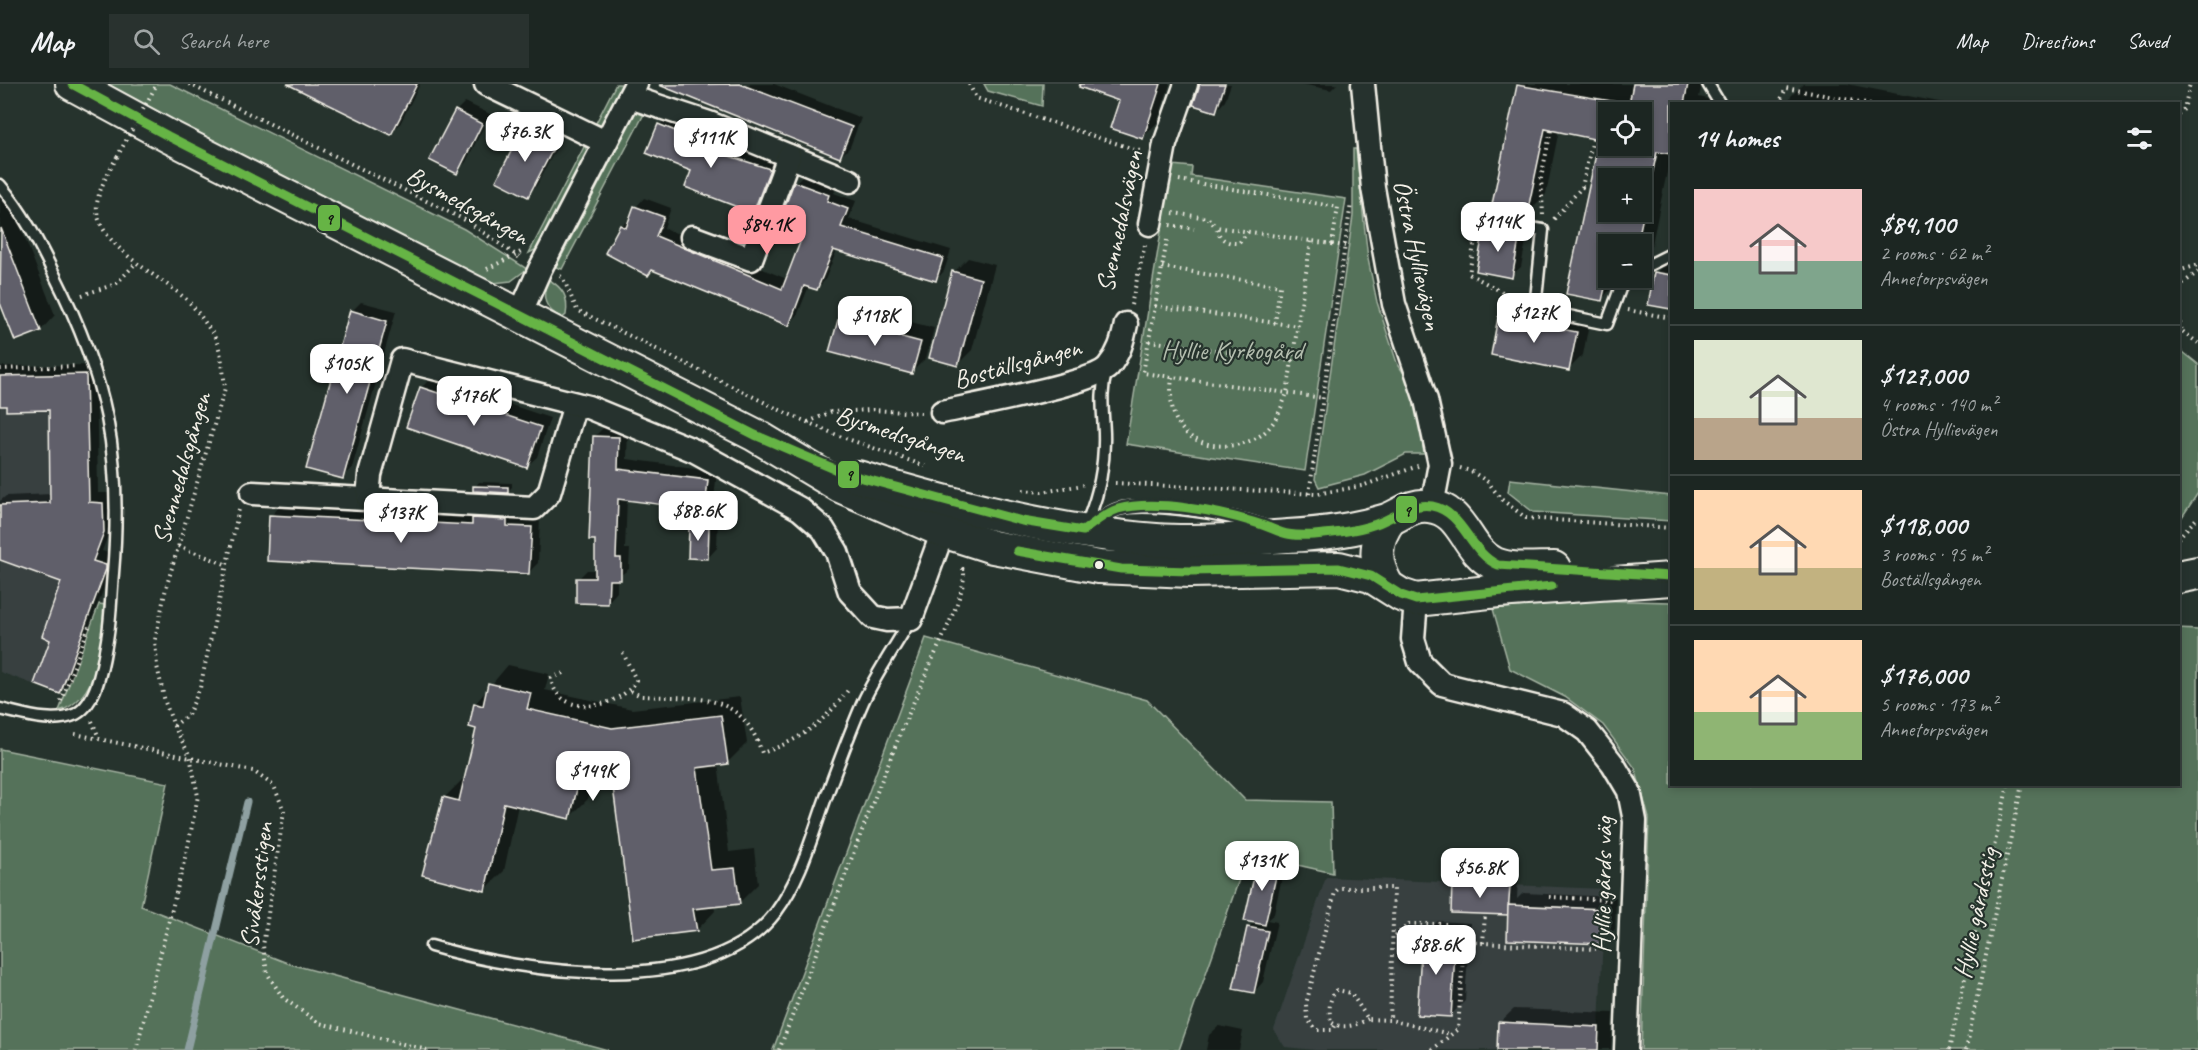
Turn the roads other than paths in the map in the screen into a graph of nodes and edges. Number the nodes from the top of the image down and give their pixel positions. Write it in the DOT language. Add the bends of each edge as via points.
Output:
graph roads {
  1 [pos="72,84"];
  2 [pos="486,84"];
  3 [pos="1186,84"];
  4 [pos="1363,84"];
  5 [pos="1708,84"];
  6 [pos="633,90"];
  7 [pos="1719,102"];
  8 [pos="605,142"];
  9 [pos="789,156"];
  10 [pos="850,181"];
  11 [pos="0,185"];
  12 [pos="1487,221"];
  13 [pos="1160,225"];
  14 [pos="692,237"];
  15 [pos="1670,254"];
  16 [pos="1652,264"];
  17 [pos="1620,288"];
  18 [pos="520,314"];
  19 [pos="1126,324"];
  20 [pos="1107,369"];
  21 [pos="574,404"];
  22 [pos="942,412"];
  23 [pos="252,493"];
  24 [pos="368,498"];
  25 [pos="1432,506"];
  26 [pos="945,517"];
  27 [pos="1390,519"];
  28 [pos="1083,531"];
  29 [pos="1467,533"];
  30 [pos="2198,573"];
  31 [pos="1670,577"];
  32 [pos="1670,577"];
  33 [pos="2180,577"];
  34 [pos="1388,585"];
  35 [pos="1446,595"];
  36 [pos="2180,596"];
  37 [pos="2198,596"];
  38 [pos="1416,600"];
  39 [pos="911,619"];
  40 [pos="0,709"];
  41 [pos="431,946"];
  42 [pos="1626,1050"];
  1 -- 18 [label="main road"];
  2 -- 8 [label="street"];
  3 -- 13 [label="street, Svennedalsvägen" via="1162,158"];
  4 -- 25 [label="street, Östra Hyllievägen" via="1373,188 1394,304 1426,400 1440,464"];
  5 -- 7 [label="lane"];
  6 -- 8 [label="street"];
  6 -- 9 [label="street"];
  8 -- 18 [label="street"];
  9 -- 10 [label="street"];
  9 -- 14 [label="street" via="751,260"];
  11 -- 40 [label="lane" via="33,232 68,300 103,393 114,448 117,524 111,621 90,699 78,713 52,719"];
  12 -- 17 [label="lane" via="1543,230 1535,309 1607,324"];
  15 -- 16 [label="lane"];
  18 -- 26 [label="main road" via="755,435 840,486"];
  19 -- 20 [label="street, Svennedalsvägen" via="1121,347"];
  20 -- 22 [label="street, Boställsgången" via="1061,385"];
  20 -- 28 [label="lane" via="1100,393 1104,434 1100,482 1095,506"];
  21 -- 24 [label="street" via="549,493 534,508"];
  21 -- 24 [label="street" via="402,360 370,475"];
  21 -- 39 [label="street" via="695,451 800,509 823,529 859,604 873,617"];
  23 -- 24 [label="street"];
  25 -- 27 [label="main road" via="1404,509"];
  25 -- 29 [label="main road" via="1457,519"];
  26 -- 28 [label="main road" via="1022,521"];
  26 -- 34 [label="main road" via="993,547 1099,567 1190,571 1339,568 1357,570"];
  26 -- 39 [label="street"];
  27 -- 28 [label="main road" via="1347,530 1287,536 1158,540"];
  27 -- 34 [label="main road" via="1380,532 1376,555 1379,571"];
  29 -- 31 [label="main road" via="1480,553 1494,564"];
  29 -- 35 [label="main road" via="1471,549 1468,571"];
  30 -- 33 [label="main road"];
  32 -- 35 [label="main road"];
  34 -- 38 [label="main road"];
  35 -- 38 [label="main road"];
  36 -- 37 [label="main road"];
  38 -- 42 [label="street, Hyllie gårds väg" via="1413,639 1420,662 1442,684 1563,714 1587,731 1629,791 1635,821"];
  39 -- 41 [label="lane" via="864,700 802,868 775,913 744,942 698,961 645,971 586,972 480,960"];
}
